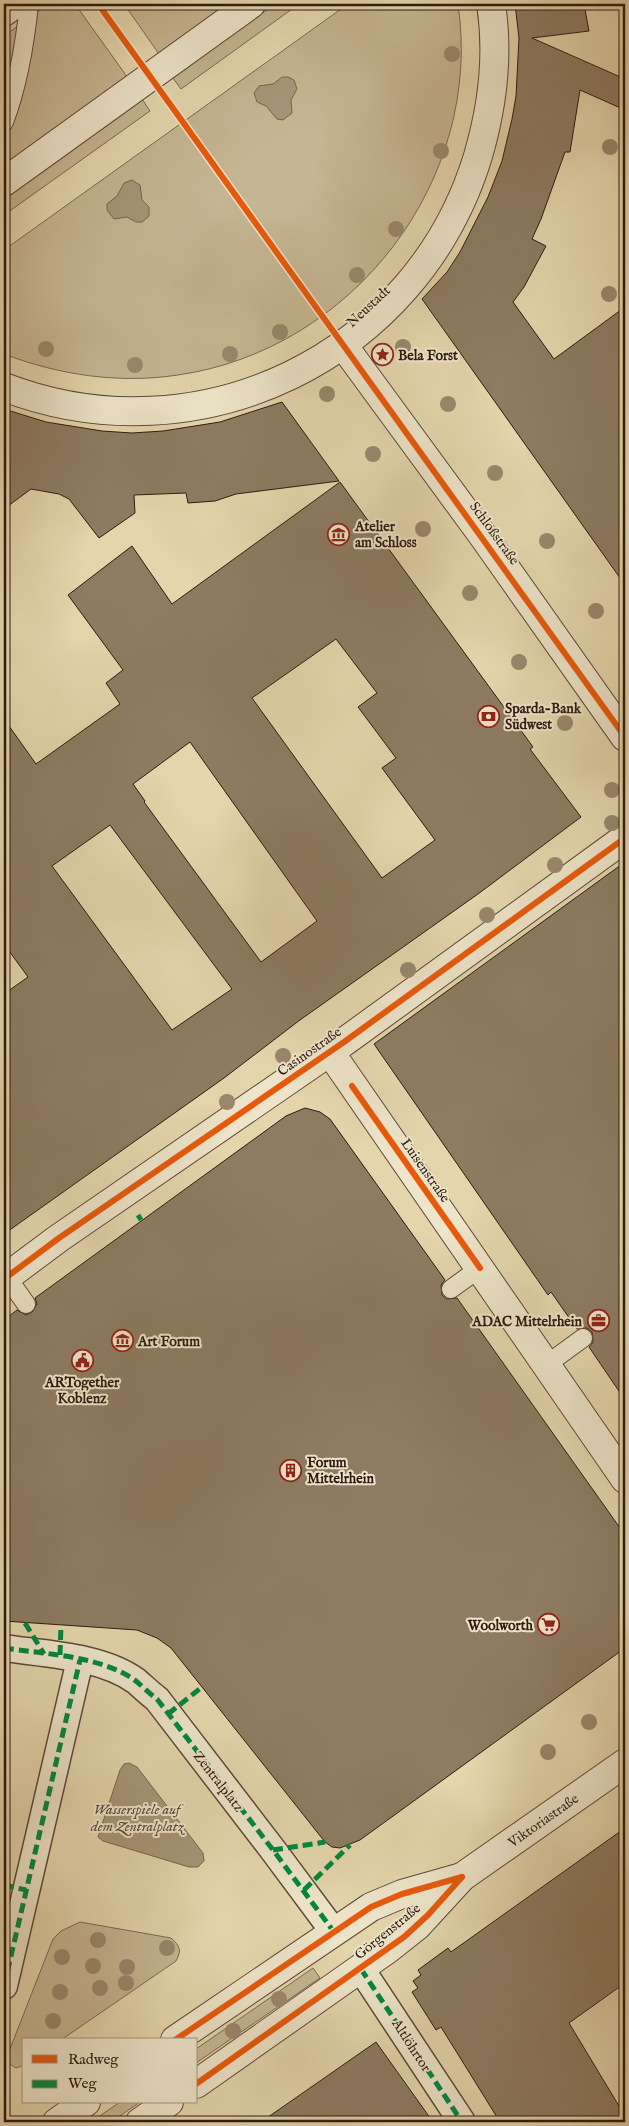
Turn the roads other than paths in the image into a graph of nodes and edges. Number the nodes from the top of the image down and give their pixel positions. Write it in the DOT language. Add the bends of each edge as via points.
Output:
graph roads {
  1 [pos="15,4"];
  2 [pos="29,4"];
  3 [pos="251,4"];
  4 [pos="491,4"];
  5 [pos="4,12"];
  6 [pos="4,122"];
  7 [pos="4,182"];
  8 [pos="343,345"];
  9 [pos="4,387"];
  10 [pos="625,736"];
  11 [pos="625,838"];
  12 [pos="330,1052"];
  13 [pos="480,1268"];
  14 [pos="6,1278"];
  15 [pos="451,1289"];
  16 [pos="26,1304"];
  17 [pos="583,1338"];
  18 [pos="546,1365"];
  19 [pos="625,1479"];
  20 [pos="4,1648"];
  21 [pos="80,1660"];
  22 [pos="625,1763"];
  23 [pos="462,1877"];
  24 [pos="334,1932"];
  25 [pos="361,1969"];
  26 [pos="4,1986"];
  27 [pos="178,2038"];
  28 [pos="198,2083"];
  29 [pos="83,2104"];
  30 [pos="166,2104"];
  31 [pos="57,2122"];
  32 [pos="140,2122"];
  33 [pos="462,2122"];
  1 -- 5 [label="street"];
  2 -- 6 [label="lane" via="26,36"];
  3 -- 7 [label="street"];
  4 -- 8 [label="street, Neustadt" via="496,57 494,87 482,143 466,189 442,236 409,284"];
  8 -- 9 [label="street, Neustadt" via="264,388 170,411 88,409 55,403"];
  8 -- 10 [label="street, Schloßstraße"];
  11 -- 12 [label="street, Casinostraße"];
  12 -- 13 [label="street, Luisenstraße"];
  12 -- 14 [label="street, Casinostraße"];
  13 -- 15 [label="lane"];
  13 -- 18 [label="street, Luisenstraße"];
  14 -- 16 [label="lane"];
  17 -- 18 [label="lane"];
  18 -- 19 [label="street, Luisenstraße"];
  20 -- 21 [label="street, Zentralplatz"];
  21 -- 24 [label="street, Zentralplatz" via="110,1668 135,1681 157,1700"];
  21 -- 26 [label="street"];
  22 -- 23 [label="street, Viktoriastraße"];
  23 -- 24 [label="street, Görgenstraße" via="388,1899"];
  23 -- 25 [label="street, Görgenstraße" via="417,1926"];
  24 -- 27 [label="street, Görgenstraße"];
  25 -- 28 [label="street, Görgenstraße"];
  25 -- 33 [label="street, Altlöhrtor"];
  29 -- 31 [label="street"];
  30 -- 32 [label="street"];
}
